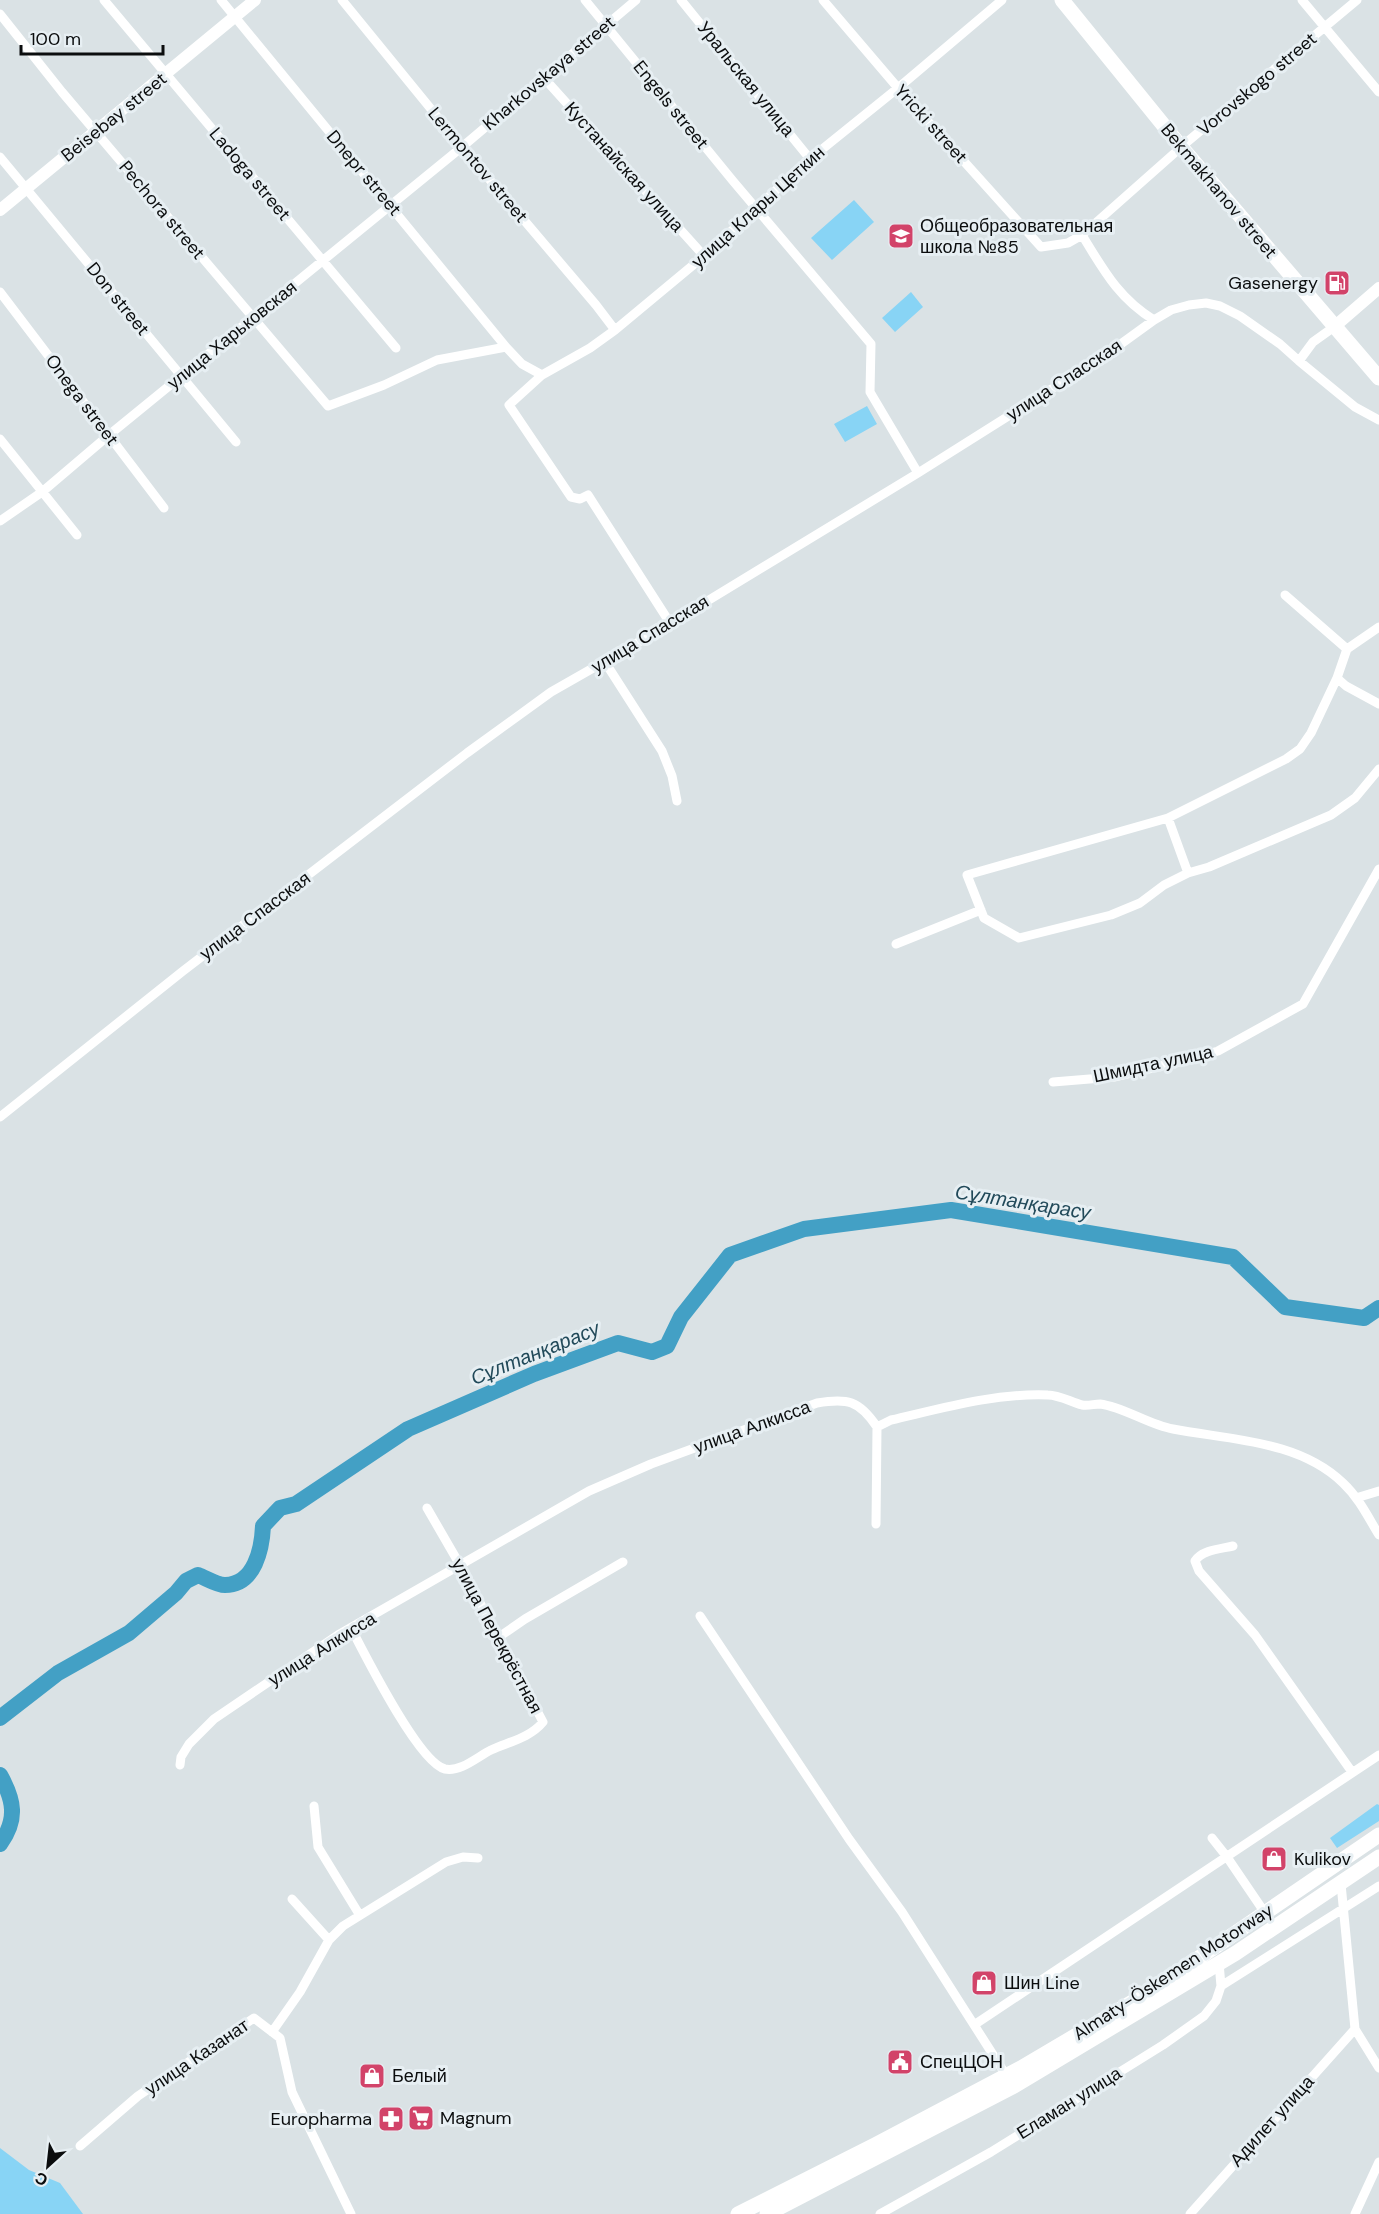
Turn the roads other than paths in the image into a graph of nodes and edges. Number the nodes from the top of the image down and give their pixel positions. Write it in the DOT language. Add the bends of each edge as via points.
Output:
graph roads {
  1 [pos="104,0"];
  2 [pos="221,0"];
  3 [pos="255,0"];
  4 [pos="342,0"];
  5 [pos="585,0"];
  6 [pos="636,0"];
  7 [pos="681,0"];
  8 [pos="823,0"];
  9 [pos="1002,0"];
  10 [pos="1062,0"];
  11 [pos="1302,0"];
  12 [pos="1358,0"];
  13 [pos="0,14"];
  14 [pos="235,17"];
  15 [pos="606,25"];
  16 [pos="1325,27"];
  17 [pos="165,75"];
  18 [pos="544,78"];
  19 [pos="898,88"];
  20 [pos="1379,92"];
  21 [pos="96,131"];
  22 [pos="462,147"];
  23 [pos="1182,148"];
  24 [pos="0,157"];
  25 [pos="810,159"];
  26 [pos="26,188"];
  27 [pos="391,205"];
  28 [pos="757,208"];
  29 [pos="0,210"];
  30 [pos="1082,235"];
  31 [pos="1041,247"];
  32 [pos="704,256"];
  33 [pos="322,260"];
  34 [pos="1379,288"];
  35 [pos="0,292"];
  36 [pos="253,319"];
  37 [pos="1154,320"];
  38 [pos="1334,327"];
  39 [pos="615,330"];
  40 [pos="506,347"];
  41 [pos="396,348"];
  42 [pos="1299,361"];
  43 [pos="542,375"];
  44 [pos="182,377"];
  45 [pos="1379,378"];
  46 [pos="1379,420"];
  47 [pos="109,435"];
  48 [pos="0,439"];
  49 [pos="236,442"];
  50 [pos="918,472"];
  51 [pos="42,492"];
  52 [pos="164,508"];
  53 [pos="0,520"];
  54 [pos="77,534"];
  55 [pos="1285,595"];
  56 [pos="670,622"];
  57 [pos="1379,627"];
  58 [pos="1347,650"];
  59 [pos="604,662"];
  60 [pos="1337,678"];
  61 [pos="1379,704"];
  62 [pos="1379,769"];
  63 [pos="677,801"];
  64 [pos="1168,818"];
  65 [pos="1379,869"];
  66 [pos="1188,873"];
  67 [pos="981,910"];
  68 [pos="896,944"];
  69 [pos="1053,1082"];
  70 [pos="0,1117"];
  71 [pos="877,1427"];
  72 [pos="1379,1491"];
  73 [pos="1356,1498"];
  74 [pos="427,1508"];
  75 [pos="876,1524"];
  76 [pos="1379,1535"];
  77 [pos="1233,1546"];
  78 [pos="622,1562"];
  79 [pos="460,1565"];
  80 [pos="700,1616"];
  81 [pos="351,1628"];
  82 [pos="499,1637"];
  83 [pos="1379,1755"];
  84 [pos="180,1764"];
  85 [pos="1352,1772"];
  86 [pos="314,1806"];
  87 [pos="1379,1836"];
  88 [pos="1212,1838"];
  89 [pos="1227,1857"];
  90 [pos="1379,1857"];
  91 [pos="478,1858"];
  92 [pos="1341,1884"];
  93 [pos="1379,1886"];
  94 [pos="292,1899"];
  95 [pos="1343,1909"];
  96 [pos="1265,1913"];
  97 [pos="359,1914"];
  98 [pos="329,1940"];
  99 [pos="1219,1964"];
  100 [pos="1221,1986"];
  101 [pos="1168,1987"];
  102 [pos="974,2025"];
  103 [pos="1354,2029"];
  104 [pos="272,2032"];
  105 [pos="1379,2068"];
  106 [pos="1006,2075"];
  107 [pos="80,2146"];
  108 [pos="1379,2162"];
  109 [pos="351,2214"];
  110 [pos="738,2214"];
  111 [pos="767,2214"];
  112 [pos="880,2214"];
  113 [pos="1190,2214"];
  114 [pos="1355,2214"];
  1 -- 17 [label="street, Ladoga street"];
  2 -- 14 [label="street, Dnepr street"];
  3 -- 14 [label="street, Beisebay street"];
  4 -- 22 [label="street, Lermontov street"];
  5 -- 15 [label="street, Engels street"];
  6 -- 15 [label="street, Kharkovskaya street"];
  7 -- 25 [label="street, Уральская улица"];
  8 -- 19 [label="street, Yricki street"];
  9 -- 19 [label="street, улица Клары Цеткин"];
  10 -- 23 [label="main road, Bekmakhanov street"];
  11 -- 16 [label="street"];
  12 -- 16 [label="street, Vorovskogo street"];
  13 -- 21 [label="street, Pechora street"];
  14 -- 17 [label="street, Beisebay street"];
  14 -- 27 [label="street, Dnepr street"];
  15 -- 18 [label="street, Kharkovskaya street"];
  15 -- 28 [label="street, Engels street"];
  16 -- 20 [label="street"];
  16 -- 23 [label="street, Vorovskogo street"];
  17 -- 21 [label="street, Beisebay street"];
  17 -- 33 [label="street, Ladoga street"];
  18 -- 22 [label="street, Kharkovskaya street"];
  18 -- 32 [label="street, Кустанайская улица"];
  19 -- 25 [label="street, улица Клары Цеткин"];
  19 -- 31 [label="street, Yricki street"];
  21 -- 26 [label="street, Beisebay street"];
  21 -- 36 [label="street, Pechora street"];
  22 -- 27 [label="street, улица Харьковская"];
  22 -- 39 [label="street, Lermontov street"];
  23 -- 30 [label="street, Vorovskogo street"];
  23 -- 38 [label="main road, Bekmakhanov street"];
  24 -- 26 [label="street, Don street"];
  25 -- 28 [label="street, улица Клары Цеткин"];
  26 -- 29 [label="street, Beisebay street"];
  26 -- 44 [label="street, Don street"];
  27 -- 33 [label="street, улица Харьковская"];
  27 -- 40 [label="street, Dnepr street"];
  28 -- 32 [label="street, улица Клары Цеткин"];
  28 -- 50 [label="street, Engels street" via="871,344 870,393"];
  30 -- 31 [label="street, Vorovskogo street" via="1068,243"];
  30 -- 37 [label="street" via="1114,287 1135,309"];
  32 -- 39 [label="street, улица Клары Цеткин"];
  33 -- 36 [label="street, улица Харьковская"];
  33 -- 41 [label="street, Ladoga street"];
  34 -- 38 [label="street"];
  35 -- 47 [label="street, Onega street"];
  36 -- 40 [label="street, Pechora street" via="330,406 437,360"];
  36 -- 44 [label="street, улица Харьковская"];
  37 -- 42 [label="street, улица Спасская" via="1189,305 1220,306 1240,316"];
  37 -- 50 [label="street, улица Спасская" via="1107,354"];
  38 -- 42 [label="street" via="1313,342"];
  38 -- 45 [label="main road, Bekmakhanov street"];
  39 -- 43 [label="street, улица Клары Цеткин"];
  40 -- 43 [label="street, Dnepr street" via="522,364"];
  42 -- 46 [label="street, улица Спасская"];
  43 -- 56 [label="street, улица Клары Цеткин" via="509,405 571,497 580,499 588,495"];
  44 -- 47 [label="street, улица Харьковская"];
  44 -- 49 [label="street, Don street"];
  47 -- 51 [label="street, улица Харьковская"];
  47 -- 52 [label="street, Onega street"];
  48 -- 51 [label="street"];
  50 -- 56 [label="street, улица Спасская"];
  51 -- 53 [label="street, улица Харьковская"];
  51 -- 54 [label="street"];
  55 -- 58 [label="street"];
  56 -- 59 [label="street, улица Спасская"];
  57 -- 58 [label="street"];
  58 -- 60 [label="street"];
  59 -- 63 [label="street" via="662,751"];
  59 -- 70 [label="street, улица Спасская" via="551,692 467,753"];
  60 -- 61 [label="street"];
  60 -- 64 [label="street" via="1311,733 1299,749"];
  62 -- 66 [label="street" via="1355,798 1331,815"];
  64 -- 66 [label="street"];
  64 -- 67 [label="street" via="967,875"];
  65 -- 69 [label="street, Шмидта улица" via="1303,1004 1200,1057 1114,1077"];
  66 -- 67 [label="street" via="1140,903 1111,915 1019,938 984,918"];
  67 -- 68 [label="street"];
  71 -- 73 [label="street" via="891,1420 988,1398 1050,1395 1085,1406 1101,1404 1172,1429 1238,1438 1309,1459 1327,1468"];
  71 -- 75 [label="street"];
  71 -- 79 [label="street, улица Алкисса" via="867,1411 856,1403 817,1403 589,1491"];
  72 -- 73 [label="street"];
  73 -- 76 [label="street"];
  74 -- 79 [label="street, улица Перекрёстная"];
  77 -- 85 [label="street" via="1197,1557 1199,1571 1254,1635"];
  78 -- 82 [label="street"];
  79 -- 81 [label="street, улица Алкисса"];
  79 -- 82 [label="street, улица Перекрёстная"];
  80 -- 102 [label="street" via="902,1912"];
  81 -- 82 [label="street, улица Перекрёстная" via="391,1702 426,1755 446,1769 461,1768 536,1731 543,1722"];
  81 -- 84 [label="street, улица Алкисса" via="214,1719 189,1744"];
  83 -- 85 [label="street"];
  85 -- 89 [label="street"];
  86 -- 97 [label="street" via="318,1847"];
  87 -- 96 [label="main road, Almaty-Öskemen Motorway"];
  88 -- 89 [label="street"];
  89 -- 96 [label="street"];
  89 -- 102 [label="street"];
  90 -- 92 [label="main road, Almaty-Öskemen Motorway"];
  91 -- 97 [label="street" via="446,1862"];
  92 -- 95 [label="street"];
  92 -- 99 [label="main road, Almaty-Öskemen Motorway"];
  93 -- 95 [label="street"];
  94 -- 98 [label="street"];
  95 -- 100 [label="street"];
  95 -- 103 [label="street"];
  96 -- 101 [label="main road, Almaty-Öskemen Motorway"];
  97 -- 98 [label="street"];
  98 -- 104 [label="street"];
  99 -- 100 [label="street"];
  99 -- 101 [label="main road, Almaty-Öskemen Motorway"];
  100 -- 112 [label="street, Еламан улица" via="1216,2001 1204,2016 1163,2045 991,2152"];
  101 -- 106 [label="main road, Almaty-Öskemen Motorway"];
  101 -- 111 [label="main road, Almaty-Öskemen Motorway" via="1014,2085"];
  102 -- 106 [label="street"];
  103 -- 105 [label="street"];
  103 -- 113 [label="street, Адилет улица"];
  104 -- 107 [label="street, улица Казанат" via="254,2018 138,2096"];
  104 -- 109 [label="street, улица Казанат" via="280,2038 292,2092"];
  106 -- 110 [label="main road, Almaty-Öskemen Motorway"];
  108 -- 114 [label="street"];
}
